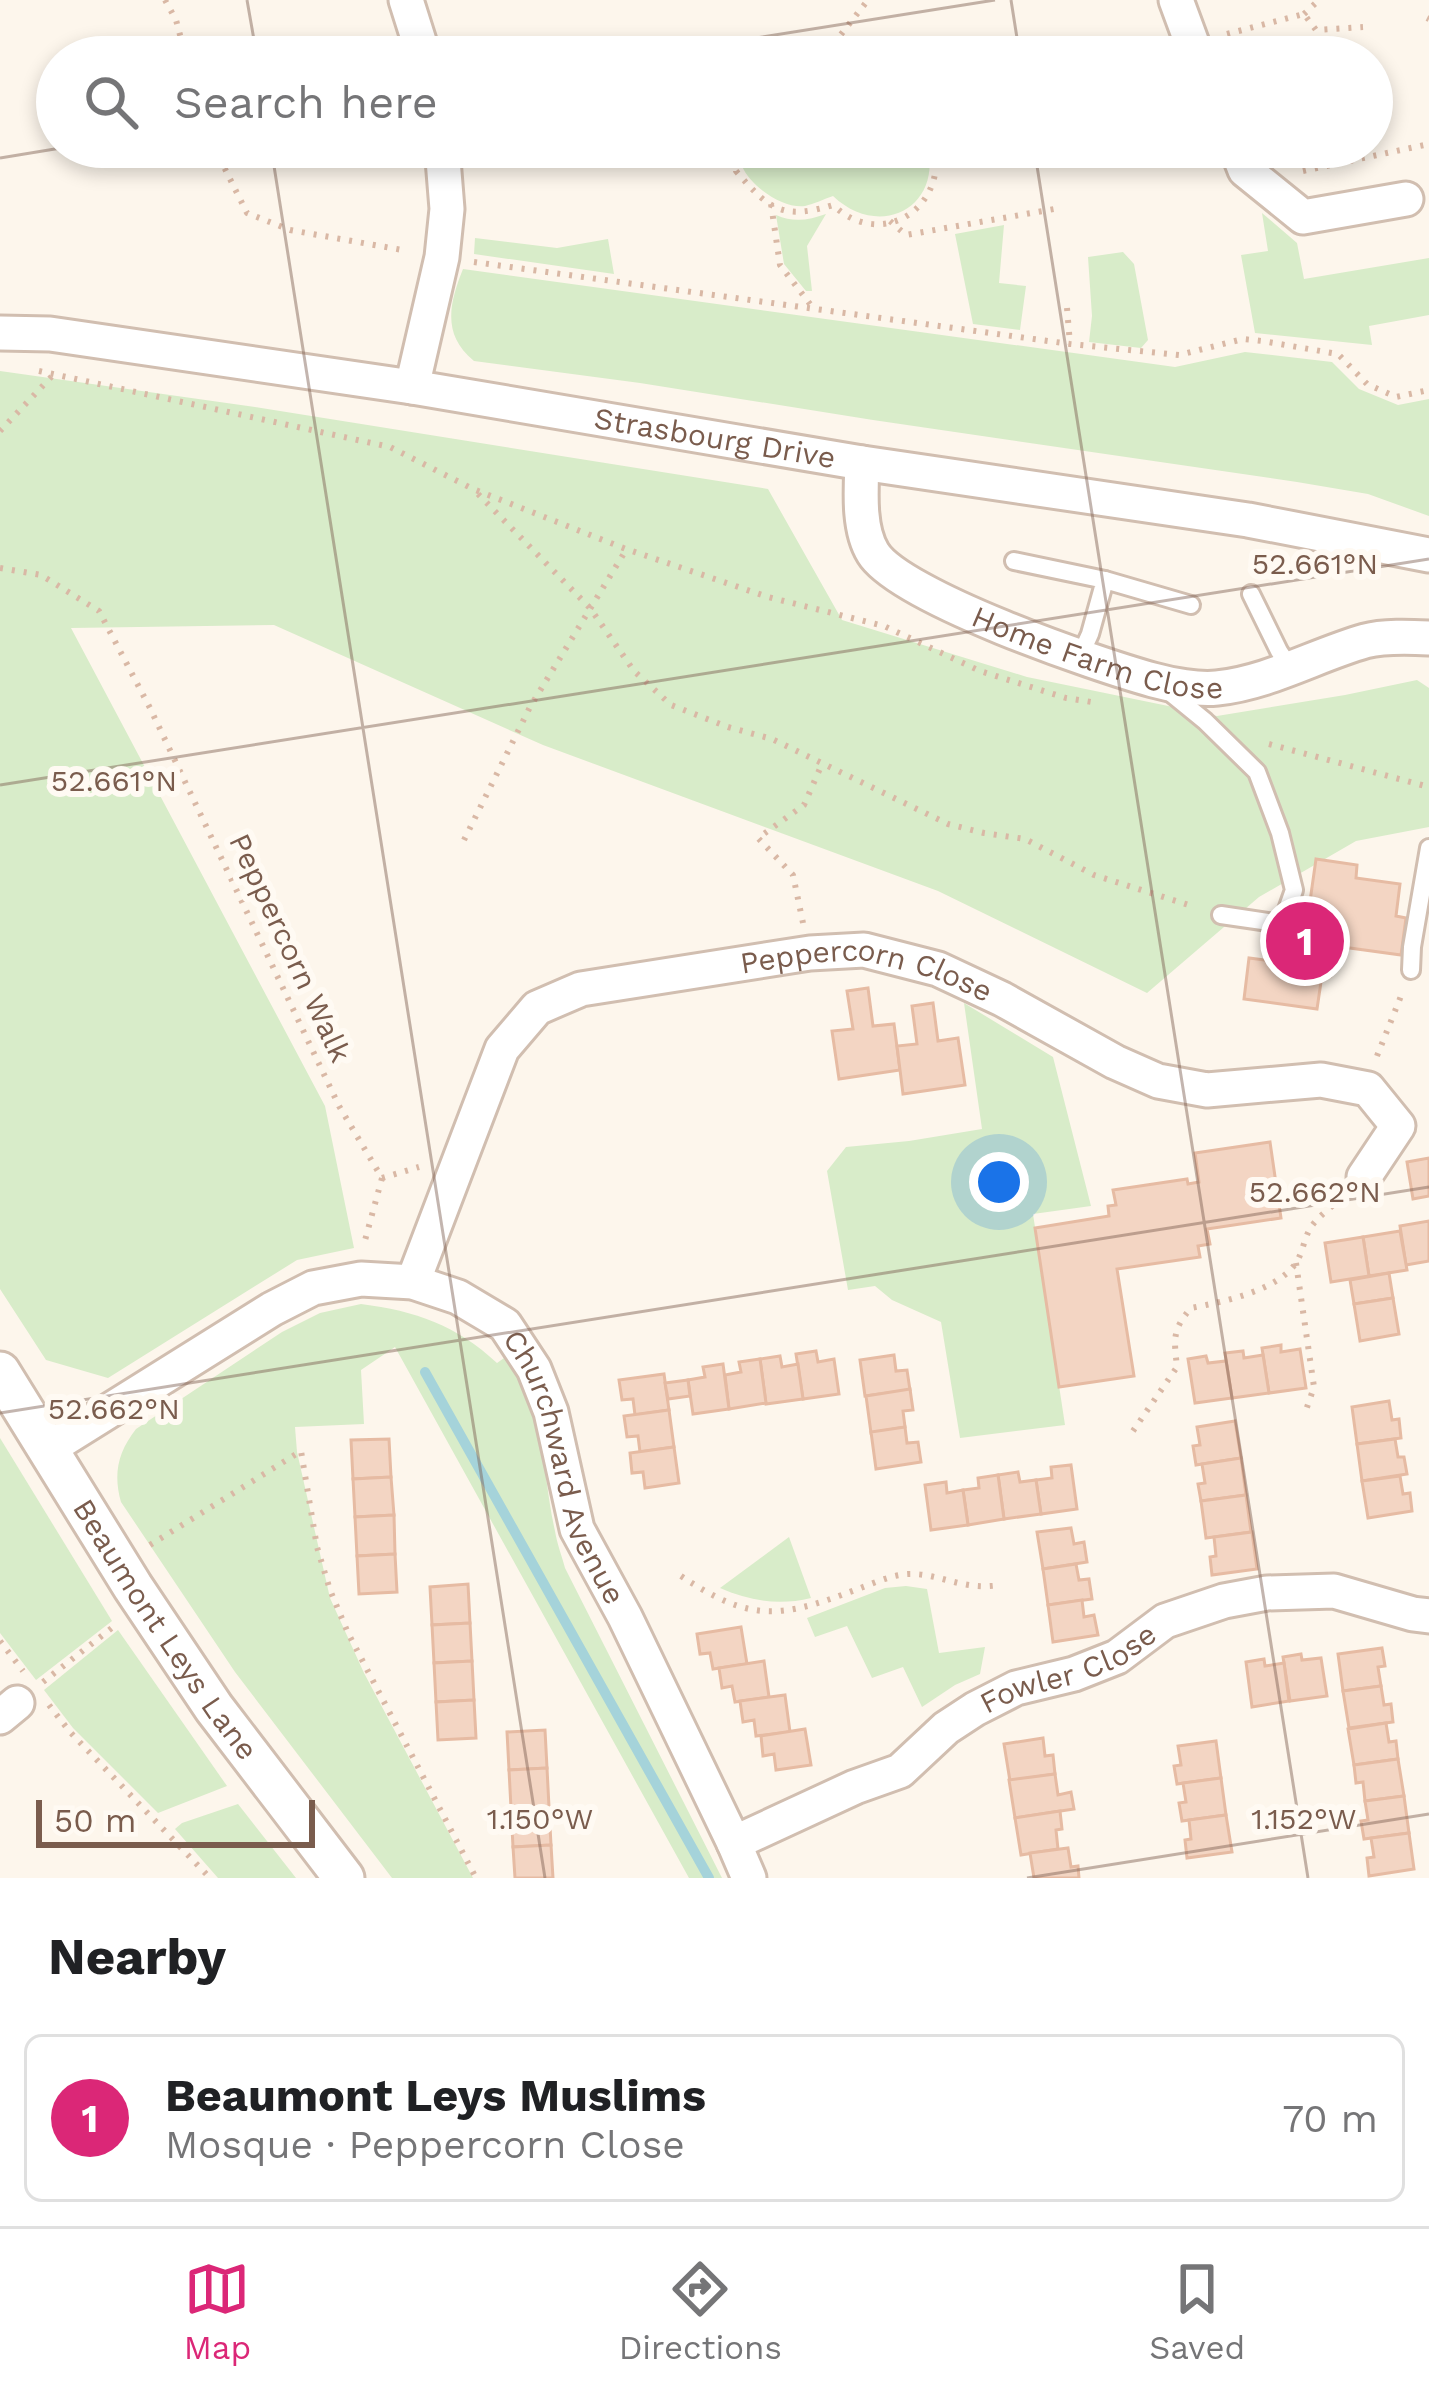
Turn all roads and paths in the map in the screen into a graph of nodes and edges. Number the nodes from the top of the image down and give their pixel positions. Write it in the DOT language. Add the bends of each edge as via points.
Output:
graph roads {
  1 [pos="165,0"];
  2 [pos="406,0"];
  3 [pos="868,0"];
  4 [pos="1176,0"];
  5 [pos="1319,0"];
  6 [pos="1304,14"];
  7 [pos="1363,27"];
  8 [pos="180,36"];
  9 [pos="417,36"];
  10 [pos="840,36"];
  11 [pos="1189,36"];
  12 [pos="1237,36"];
  13 [pos="1429,144"];
  14 [pos="1393,152"];
  15 [pos="224,168"];
  16 [pos="444,168"];
  17 [pos="736,168"];
  18 [pos="937,168"];
  19 [pos="1244,168"];
  20 [pos="1318,168"];
  21 [pos="1258,181"];
  22 [pos="1406,199"];
  23 [pos="771,204"];
  24 [pos="1060,208"];
  25 [pos="890,221"];
  26 [pos="442,257"];
  27 [pos="1067,308"];
  28 [pos="814,309"];
  29 [pos="0,333"];
  30 [pos="1070,344"];
  31 [pos="33,370"];
  32 [pos="53,375"];
  33 [pos="412,387"];
  34 [pos="1429,390"];
  35 [pos="0,431"];
  36 [pos="862,463"];
  37 [pos="473,489"];
  38 [pos="626,549"];
  39 [pos="1429,556"];
  40 [pos="1014,561"];
  41 [pos="0,568"];
  42 [pos="1105,580"];
  43 [pos="1251,594"];
  44 [pos="1191,605"];
  45 [pos="590,608"];
  46 [pos="1429,638"];
  47 [pos="1080,656"];
  48 [pos="1290,668"];
  49 [pos="1157,682"];
  50 [pos="1114,706"];
  51 [pos="1212,728"];
  52 [pos="822,764"];
  53 [pos="1429,788"];
  54 [pos="464,840"];
  55 [pos="1429,848"];
  56 [pos="1221,914"];
  57 [pos="810,952"];
  58 [pos="1411,970"];
  59 [pos="1368,1089"];
  60 [pos="1364,1178"];
  61 [pos="1295,1263"];
  62 [pos="361,1279"];
  63 [pos="413,1282"];
  64 [pos="0,1372"];
  65 [pos="1305,1413"];
  66 [pos="1133,1431"];
  67 [pos="48,1449"];
  68 [pos="119,1565"];
  69 [pos="681,1576"];
  70 [pos="1000,1585"];
  71 [pos="143,1603"];
  72 [pos="1429,1616"];
  73 [pos="0,1641"];
  74 [pos="17,1703"];
  75 [pos="734,1843"];
  76 [pos="210,1878"];
  77 [pos="344,1878"];
  78 [pos="476,1878"];
  79 [pos="748,1878"];
  1 -- 8 [label="path"];
  2 -- 9 [label="street"];
  3 -- 10 [label="path"];
  4 -- 11 [label="street"];
  5 -- 6 [label="path"];
  6 -- 7 [label="path" via="1316,29"];
  6 -- 12 [label="path"];
  13 -- 14 [label="path"];
  15 -- 26 [label="path" via="247,213 290,230"];
  16 -- 26 [label="street"];
  17 -- 23 [label="path"];
  18 -- 25 [label="path" via="924,203"];
  19 -- 21 [label="street"];
  20 -- 21 [label="path"];
  21 -- 22 [label="street" via="1303,218"];
  23 -- 25 [label="path" via="789,213 833,205 857,221"];
  23 -- 28 [label="path" via="779,265"];
  24 -- 25 [label="path" via="906,235"];
  26 -- 28 [label="path"];
  26 -- 33 [label="street"];
  27 -- 30 [label="path"];
  28 -- 30 [label="path"];
  29 -- 33 [label="street, Strasbourg Drive"];
  30 -- 34 [label="path" via="1179,355 1262,341 1339,354 1366,384 1396,397"];
  31 -- 32 [label="path"];
  32 -- 35 [label="path"];
  32 -- 37 [label="path" via="390,447"];
  33 -- 36 [label="street, Strasbourg Drive"];
  36 -- 39 [label="street, Strasbourg Drive" via="1248,520"];
  36 -- 47 [label="street, Home Farm Close" via="860,507 872,552 899,579"];
  37 -- 38 [label="path"];
  37 -- 45 [label="path"];
  38 -- 45 [label="path"];
  38 -- 50 [label="path" via="884,626 997,677"];
  40 -- 42 [label="lane"];
  41 -- 62 [label="path, Peppercorn Walk" via="41,575 99,611 150,708 339,1106 382,1178"];
  42 -- 44 [label="lane"];
  42 -- 47 [label="lane"];
  43 -- 48 [label="lane"];
  45 -- 52 [label="path" via="634,671 671,705"];
  45 -- 54 [label="path"];
  46 -- 48 [label="street, Home Farm Close" via="1370,640"];
  47 -- 49 [label="street, Home Farm Close"];
  48 -- 49 [label="street, Home Farm Close" via="1215,688"];
  49 -- 51 [label="lane"];
  51 -- 53 [label="path"];
  51 -- 56 [label="lane" via="1257,772 1294,890 1282,924"];
  52 -- 56 [label="path" via="948,824 1025,839 1094,875"];
  52 -- 57 [label="path" via="804,805 758,838 793,875"];
  55 -- 58 [label="lane"];
  57 -- 59 [label="street, Peppercorn Close" via="864,950 938,969 1158,1081 1208,1090 1321,1079"];
  57 -- 63 [label="street, Peppercorn Close" via="581,989 537,1008 502,1049"];
  58 -- 59 [label="path"];
  59 -- 60 [label="street" via="1398,1126"];
  60 -- 61 [label="path" via="1310,1228"];
  61 -- 65 [label="path" via="1314,1387"];
  61 -- 66 [label="path" via="1263,1287 1191,1308 1176,1325 1177,1367"];
  62 -- 63 [label="street, Churchward Avenue"];
  62 -- 67 [label="street, Churchward Avenue" via="313,1288 272,1309"];
  63 -- 75 [label="street, Churchward Avenue" via="505,1325 534,1369 577,1529"];
  64 -- 67 [label="street, Beaumont Leys Lane"];
  67 -- 68 [label="street, Beaumont Leys Lane"];
  68 -- 71 [label="street, Beaumont Leys Lane"];
  68 -- 78 [label="path" via="301,1450 330,1590"];
  69 -- 70 [label="path" via="737,1607 770,1614 910,1574"];
  71 -- 74 [label="path"];
  71 -- 77 [label="street, Beaumont Leys Lane"];
  72 -- 75 [label="street, Fowler Close" via="1334,1591 1224,1601 1165,1621 1117,1657 975,1708 900,1771"];
  73 -- 74 [label="path"];
  74 -- 76 [label="path" via="70,1732"];
  75 -- 79 [label="street, Churchward Avenue"];
}
